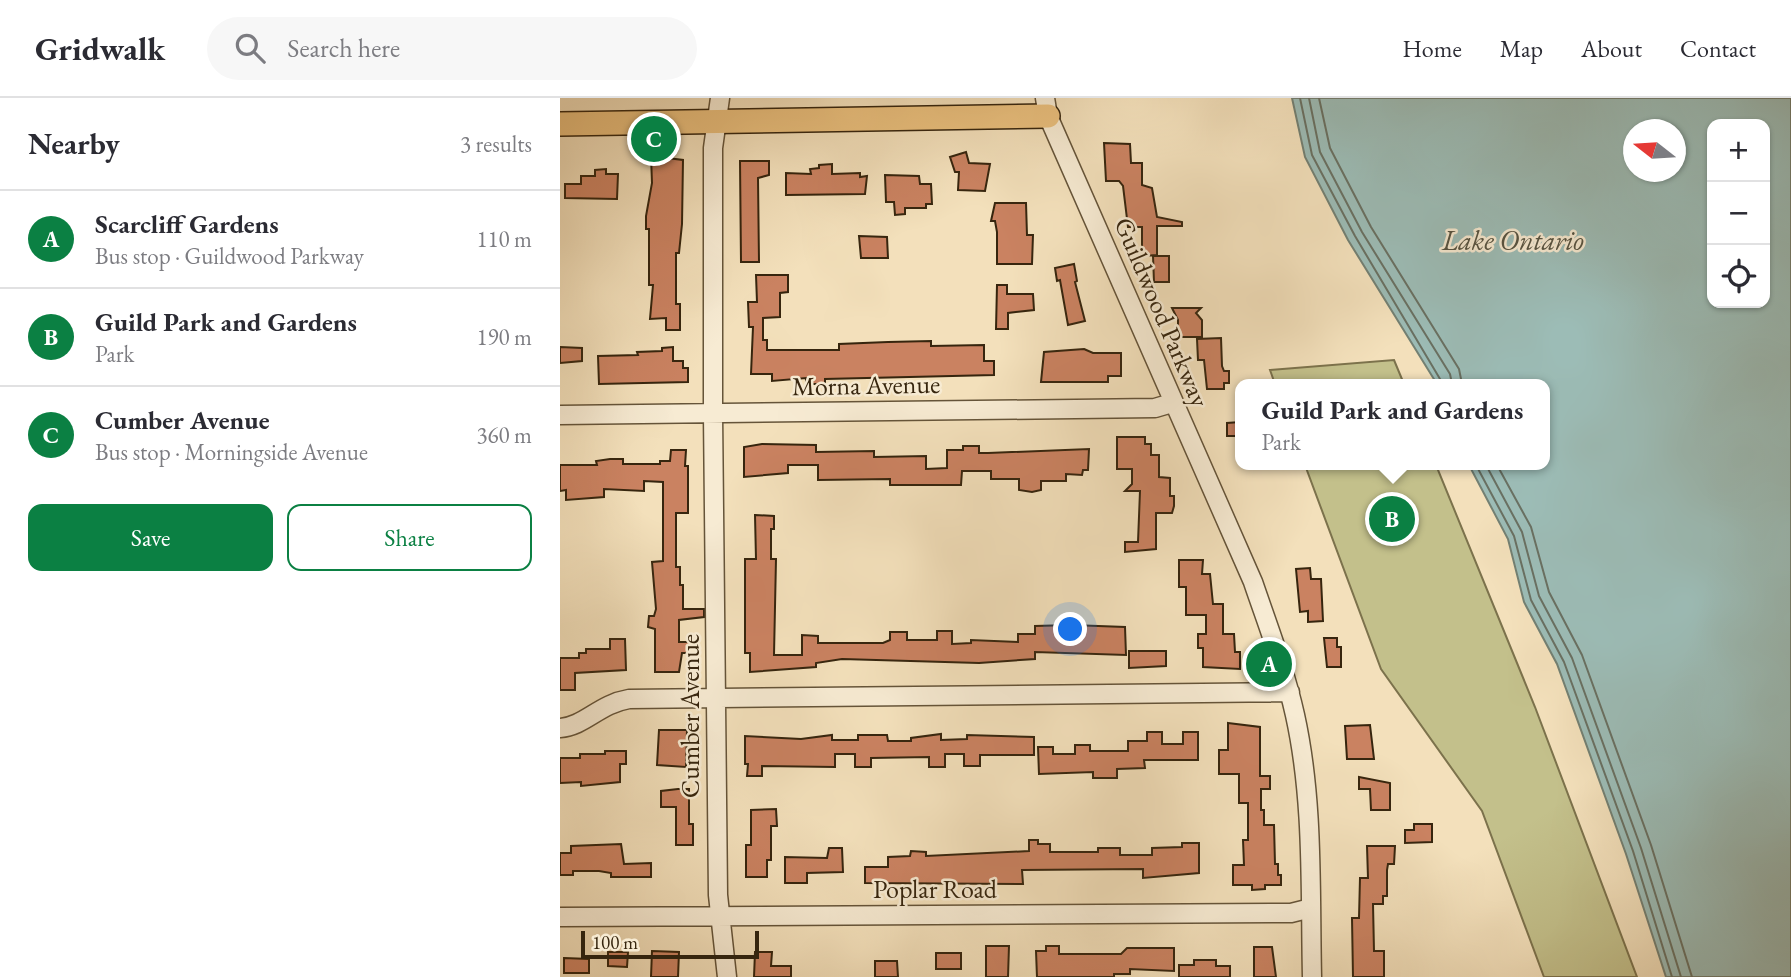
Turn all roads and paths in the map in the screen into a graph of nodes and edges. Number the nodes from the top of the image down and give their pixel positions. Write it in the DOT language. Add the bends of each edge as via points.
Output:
graph roads {
  1 [pos="720,98"];
  2 [pos="1047,107"];
  3 [pos="716,122"];
  4 [pos="560,124"];
  5 [pos="1172,402"];
  6 [pos="713,414"];
  7 [pos="560,415"];
  8 [pos="1290,692"];
  9 [pos="716,698"];
  10 [pos="560,728"];
  11 [pos="1311,908"];
  12 [pos="560,917"];
  13 [pos="722,924"];
  14 [pos="727,977"];
  15 [pos="1312,977"];
  1 -- 3 [label="street, Cumber Avenue"];
  2 -- 3 [label="main road"];
  2 -- 5 [label="street, Guildwood Parkway"];
  3 -- 4 [label="main road"];
  3 -- 6 [label="street, Cumber Avenue"];
  5 -- 6 [label="street, Morna Avenue" via="1141,408"];
  5 -- 8 [label="street, Guildwood Parkway" via="1253,582"];
  6 -- 7 [label="street, Morna Avenue"];
  6 -- 9 [label="street, Cumber Avenue"];
  8 -- 9 [label="street"];
  8 -- 11 [label="street, Guildwood Parkway" via="1307,799"];
  9 -- 10 [label="street" via="614,701 581,722"];
  9 -- 13 [label="street, Cumber Avenue"];
  11 -- 13 [label="street, Poplar Road" via="1291,913"];
  11 -- 15 [label="street, Guildwood Parkway"];
  12 -- 13 [label="street, Poplar Road"];
  13 -- 14 [label="street, Cumber Avenue"];
}
